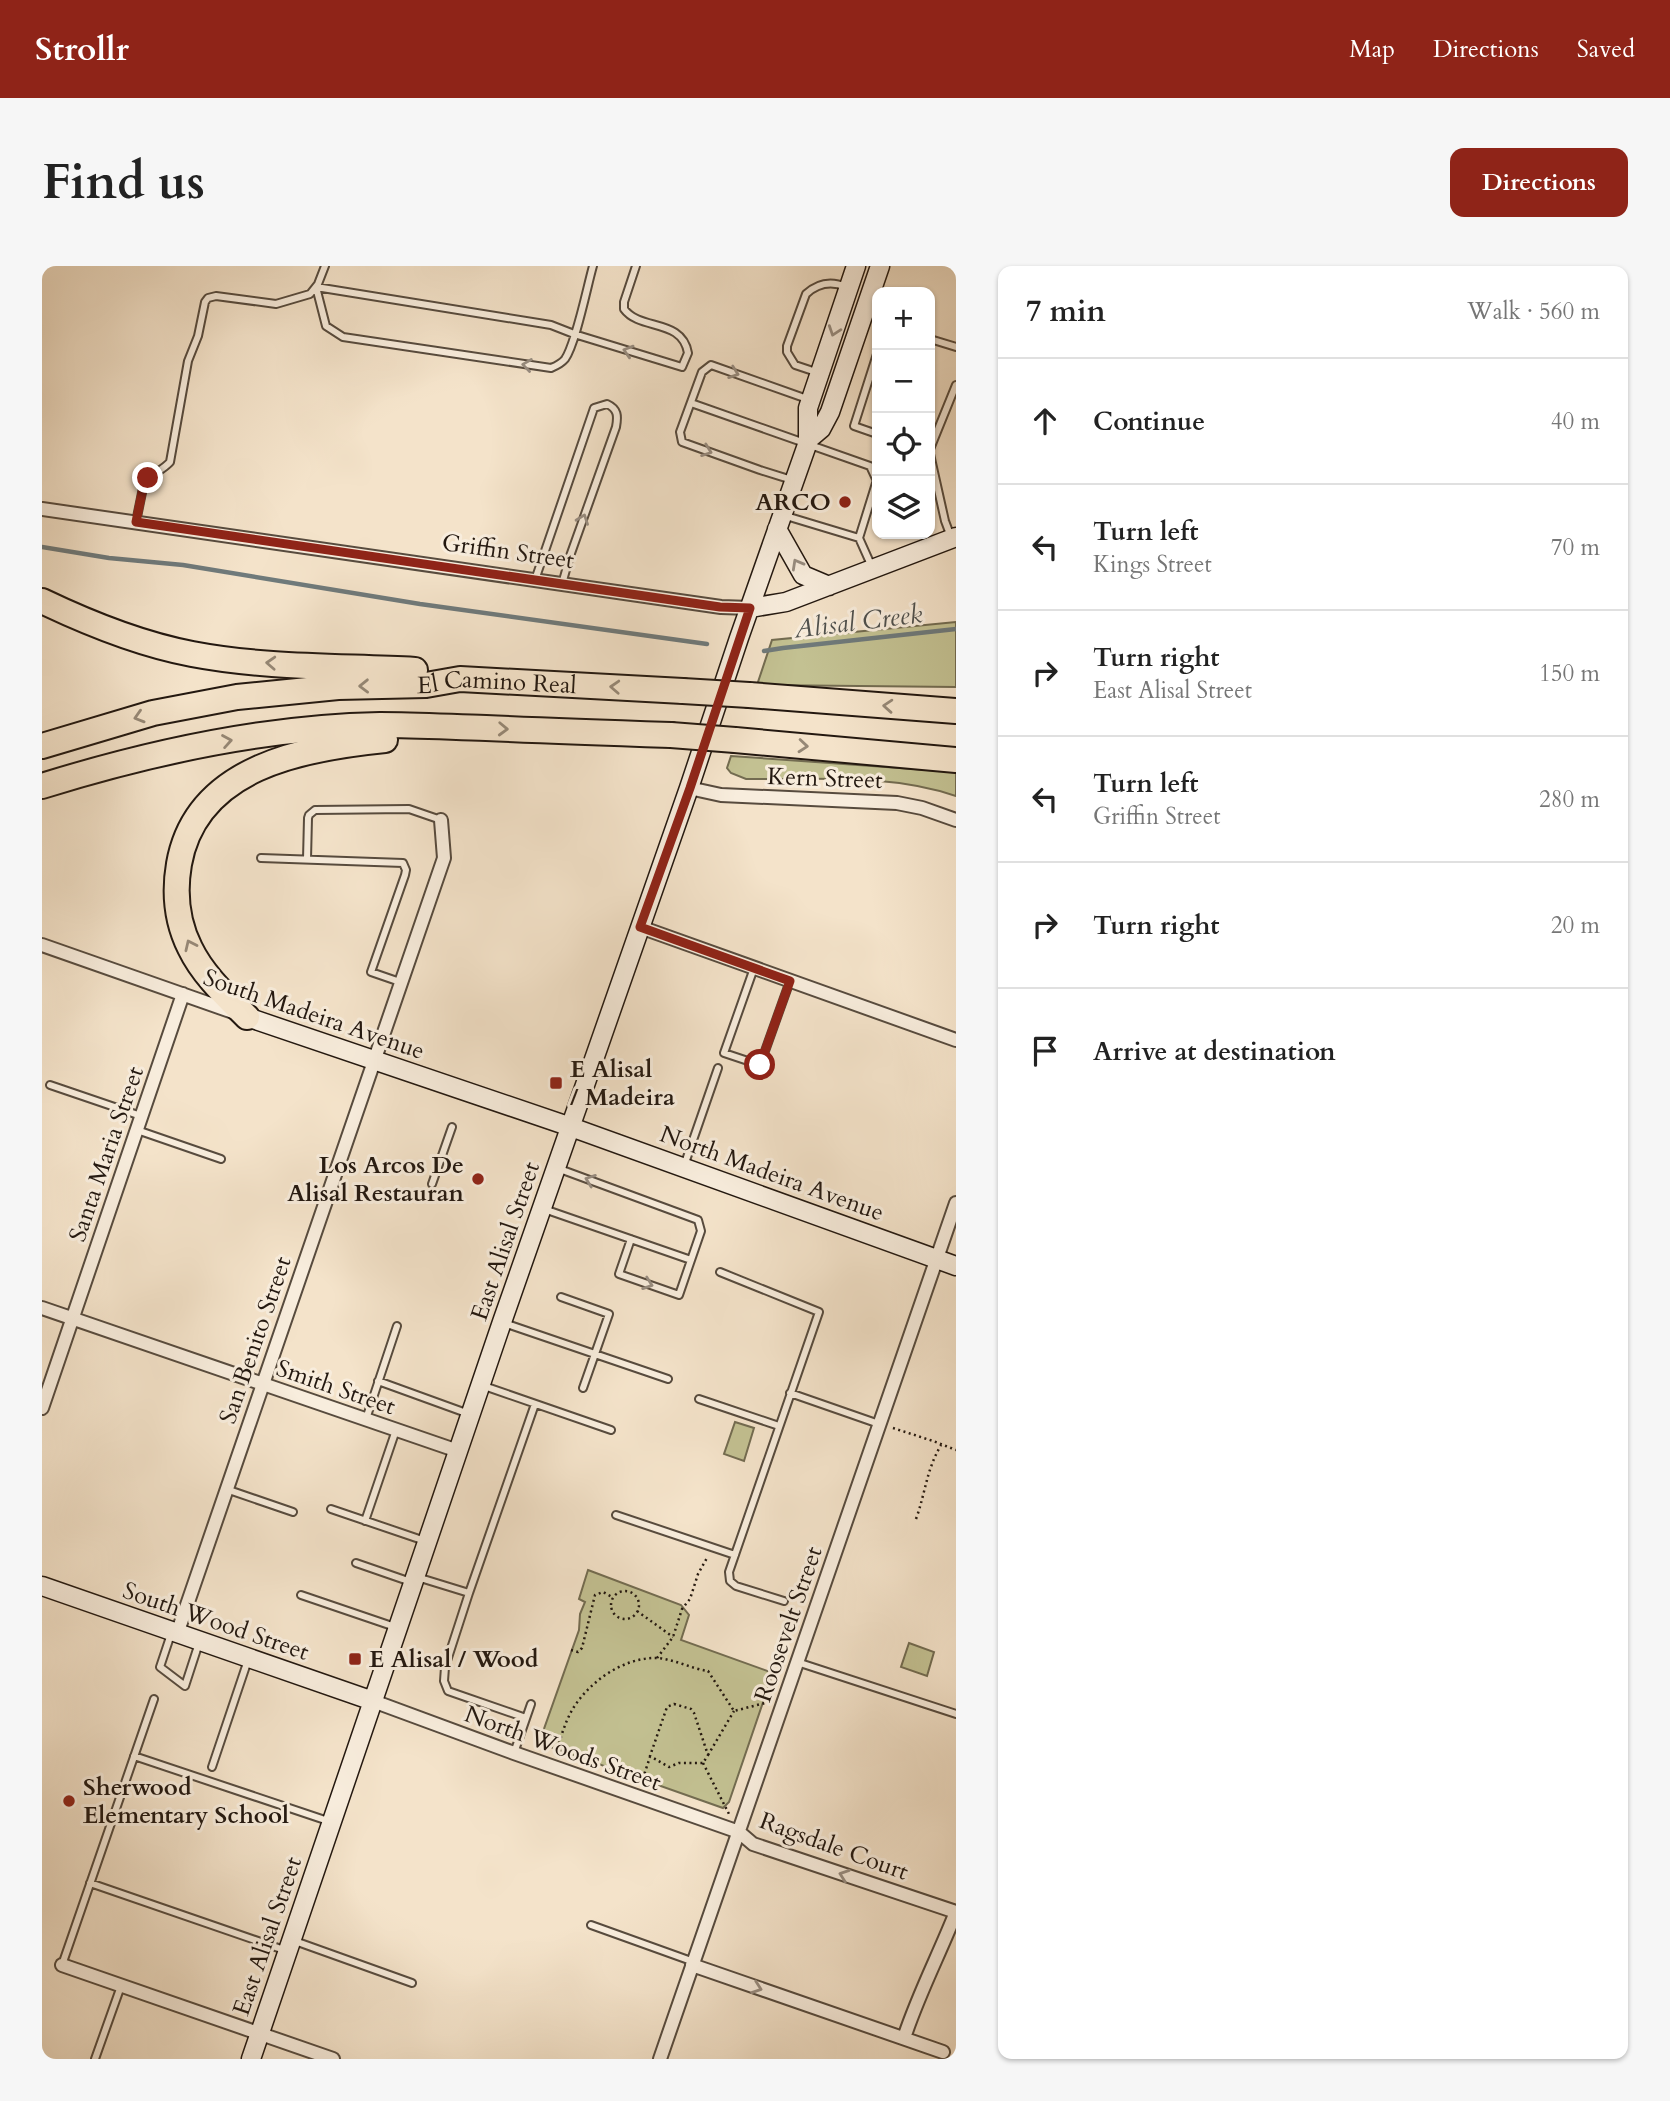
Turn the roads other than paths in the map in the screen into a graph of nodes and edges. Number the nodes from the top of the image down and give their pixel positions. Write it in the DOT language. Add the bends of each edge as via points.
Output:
graph roads {
  1 [pos="325,266"];
  2 [pos="593,266"];
  3 [pos="636,266"];
  4 [pos="856,266"];
  5 [pos="880,266"];
  6 [pos="316,287"];
  7 [pos="848,288"];
  8 [pos="575,334"];
  9 [pos="935,341"];
  10 [pos="956,347"];
  11 [pos="872,368"];
  12 [pos="820,373"];
  13 [pos="955,388"];
  14 [pos="811,400"];
  15 [pos="691,403"];
  16 [pos="872,432"];
  17 [pos="935,439"];
  18 [pos="808,441"];
  19 [pos="935,475"];
  20 [pos="875,476"];
  21 [pos="794,480"];
  22 [pos="872,496"];
  23 [pos="42,509"];
  24 [pos="136,522"];
  25 [pos="780,522"];
  26 [pos="859,538"];
  27 [pos="954,538"];
  28 [pos="872,569"];
  29 [pos="536,580"];
  30 [pos="562,584"];
  31 [pos="829,586"];
  32 [pos="42,601"];
  33 [pos="750,608"];
  34 [pos="460,679"];
  35 [pos="956,711"];
  36 [pos="464,727"];
  37 [pos="42,746"];
  38 [pos="956,760"];
  39 [pos="42,786"];
  40 [pos="690,788"];
  41 [pos="441,820"];
  42 [pos="956,820"];
  43 [pos="261,858"];
  44 [pos="307,859"];
  45 [pos="640,927"];
  46 [pos="42,945"];
  47 [pos="754,968"];
  48 [pos="790,981"];
  49 [pos="400,982"];
  50 [pos="183,994"];
  51 [pos="247,1017"];
  52 [pos="956,1040"];
  53 [pos="373,1061"];
  54 [pos="718,1068"];
  55 [pos="51,1085"];
  56 [pos="141,1116"];
  57 [pos="452,1127"];
  58 [pos="571,1127"];
  59 [pos="137,1130"];
  60 [pos="221,1159"];
  61 [pos="556,1167"];
  62 [pos="684,1167"];
  63 [pos="432,1184"];
  64 [pos="956,1203"];
  65 [pos="542,1208"];
  66 [pos="631,1239"];
  67 [pos="937,1259"];
  68 [pos="691,1260"];
  69 [pos="956,1266"];
  70 [pos="720,1272"];
  71 [pos="561,1297"];
  72 [pos="42,1308"];
  73 [pos="73,1319"];
  74 [pos="502,1322"];
  75 [pos="397,1326"];
  76 [pos="595,1355"];
  77 [pos="667,1379"];
  78 [pos="378,1381"];
  79 [pos="262,1385"];
  80 [pos="481,1385"];
  81 [pos="583,1388"];
  82 [pos="790,1394"];
  83 [pos="699,1399"];
  84 [pos="535,1404"];
  85 [pos="42,1408"];
  86 [pos="471,1414"];
  87 [pos="366,1419"];
  88 [pos="879,1424"];
  89 [pos="779,1426"];
  90 [pos="396,1430"];
  91 [pos="611,1430"];
  92 [pos="458,1451"];
  93 [pos="226,1489"];
  94 [pos="331,1509"];
  95 [pos="293,1512"];
  96 [pos="616,1515"];
  97 [pos="365,1521"];
  98 [pos="427,1542"];
  99 [pos="735,1555"];
  100 [pos="356,1563"];
  101 [pos="414,1580"];
  102 [pos="42,1586"];
  103 [pos="469,1593"];
  104 [pos="301,1595"];
  105 [pos="784,1601"];
  106 [pos="398,1628"];
  107 [pos="174,1633"];
  108 [pos="200,1641"];
  109 [pos="249,1658"];
  110 [pos="797,1662"];
  111 [pos="154,1699"];
  112 [pos="373,1701"];
  113 [pos="531,1704"];
  114 [pos="956,1714"];
  115 [pos="526,1718"];
  116 [pos="514,1753"];
  117 [pos="134,1756"];
  118 [pos="212,1767"];
  119 [pos="332,1822"];
  120 [pos="738,1832"];
  121 [pos="90,1883"];
  122 [pos="956,1912"];
  123 [pos="591,1924"];
  124 [pos="290,1946"];
  125 [pos="693,1963"];
  126 [pos="62,1965"];
  127 [pos="412,1983"];
  128 [pos="121,1986"];
  129 [pos="260,2034"];
  130 [pos="904,2038"];
  131 [pos="949,2054"];
  132 [pos="95,2059"];
  133 [pos="251,2059"];
  134 [pos="333,2059"];
  135 [pos="660,2059"];
  1 -- 6 [label="lane"];
  2 -- 8 [label="lane"];
  3 -- 8 [label="lane, one-way" via="624,309 684,338 688,353 682,366"];
  4 -- 7 [label="main road, East Alisal Street"];
  5 -- 18 [label="main road, East Alisal Street" via="869,319 830,412"];
  6 -- 8 [label="lane" via="551,325"];
  8 -- 6 [label="lane, one-way" via="566,357 551,368 353,339 326,326"];
  6 -- 24 [label="lane" via="310,294 276,304 208,298 188,361 170,461 144,483"];
  7 -- 12 [label="main road, East Alisal Street, one-way"];
  7 -- 12 [label="lane" via="824,284 810,291 787,346 796,365"];
  9 -- 10 [label="lane"];
  11 -- 16 [label="lane" via="854,426"];
  12 -- 14 [label="main road, East Alisal Street"];
  13 -- 17 [label="lane"];
  15 -- 14 [label="lane, one-way" via="702,372 711,366"];
  14 -- 18 [label="main road, East Alisal Street"];
  15 -- 18 [label="lane"];
  15 -- 21 [label="lane, one-way" via="680,432 682,442"];
  18 -- 20 [label="lane" via="870,466"];
  18 -- 21 [label="main road, East Alisal Street"];
  19 -- 27 [label="lane" via="945,521"];
  21 -- 25 [label="main road, East Alisal Street"];
  22 -- 26 [label="lane"];
  23 -- 24 [label="street, Griffin Street"];
  24 -- 29 [label="street, Griffin Street"];
  25 -- 26 [label="lane"];
  31 -- 25 [label="main road, one-way" via="803,575"];
  25 -- 33 [label="main road, East Alisal Street"];
  26 -- 28 [label="lane"];
  27 -- 28 [label="main road, Griffin Street"];
  28 -- 31 [label="main road, Griffin Street"];
  29 -- 30 [label="street, Griffin Street"];
  30 -- 29 [label="lane, one-way" via="616,427 618,416 607,404 594,408"];
  30 -- 33 [label="street, Griffin Street"];
  31 -- 33 [label="main road, Griffin Street" via="778,604"];
  34 -- 32 [label="highway, one-way" via="422,671 195,655 131,638"];
  33 -- 40 [label="main road, East Alisal Street"];
  35 -- 34 [label="highway, El Camino Real, one-way, bridge"];
  34 -- 37 [label="highway, El Camino Real, one-way" via="237,697 153,713"];
  36 -- 38 [label="highway, El Camino Real, one-way, bridge" via="671,735"];
  39 -- 36 [label="highway, El Camino Real, one-way" via="196,746 283,732 380,725"];
  51 -- 36 [label="highway, one-way" via="200,965 179,915 176,885 180,857 203,810 239,778 296,754 361,742 419,738"];
  40 -- 42 [label="street, Kern Street" via="721,795 897,803"];
  40 -- 45 [label="main road, East Alisal Street"];
  41 -- 44 [label="lane" via="409,809 315,810 308,818"];
  41 -- 49 [label="street, San Benito Street" via="444,858"];
  43 -- 44 [label="lane"];
  44 -- 49 [label="lane" via="403,863 405,875 371,972"];
  45 -- 47 [label="street"];
  45 -- 58 [label="main road, East Alisal Street"];
  46 -- 50 [label="street, South Madeira Avenue"];
  47 -- 48 [label="street"];
  47 -- 48 [label="lane" via="724,1053 760,1065"];
  48 -- 52 [label="street"];
  49 -- 53 [label="street, San Benito Street"];
  50 -- 51 [label="street, South Madeira Avenue"];
  50 -- 56 [label="street, Santa Maria Street"];
  51 -- 53 [label="main road, South Madeira Avenue"];
  53 -- 58 [label="main road, South Madeira Avenue"];
  53 -- 79 [label="street, San Benito Street"];
  54 -- 62 [label="lane"];
  55 -- 56 [label="lane"];
  56 -- 59 [label="street, Santa Maria Street"];
  57 -- 63 [label="lane"];
  58 -- 61 [label="main road, East Alisal Street"];
  58 -- 62 [label="main road, North Madeira Avenue"];
  59 -- 60 [label="lane"];
  59 -- 73 [label="street, Santa Maria Street"];
  61 -- 65 [label="main road, East Alisal Street"];
  68 -- 61 [label="lane, one-way" via="701,1231 694,1217"];
  62 -- 67 [label="main road, North Madeira Avenue"];
  64 -- 67 [label="street, Roosevelt Street"];
  65 -- 66 [label="lane"];
  65 -- 74 [label="main road, East Alisal Street"];
  66 -- 68 [label="lane"];
  66 -- 68 [label="lane, one-way" via="619,1274 680,1294"];
  67 -- 69 [label="main road, North Madeira Avenue"];
  67 -- 88 [label="street, Roosevelt Street"];
  70 -- 82 [label="lane" via="819,1312"];
  71 -- 76 [label="lane" via="609,1314"];
  72 -- 73 [label="street, Smith Street"];
  73 -- 79 [label="street, Smith Street"];
  73 -- 85 [label="street, Santa Maria Street"];
  74 -- 76 [label="lane"];
  74 -- 80 [label="main road, East Alisal Street"];
  75 -- 78 [label="lane"];
  76 -- 77 [label="lane"];
  76 -- 81 [label="lane"];
  78 -- 86 [label="lane"];
  78 -- 87 [label="lane"];
  79 -- 87 [label="street, Smith Street"];
  79 -- 93 [label="street, San Benito Street"];
  80 -- 84 [label="lane"];
  80 -- 86 [label="main road, East Alisal Street"];
  82 -- 88 [label="lane"];
  82 -- 89 [label="lane"];
  83 -- 89 [label="lane"];
  84 -- 91 [label="lane"];
  84 -- 103 [label="lane"];
  86 -- 92 [label="main road, East Alisal Street"];
  87 -- 90 [label="street, Smith Street"];
  88 -- 110 [label="street, Roosevelt Street"];
  89 -- 99 [label="lane"];
  90 -- 92 [label="street, Smith Street"];
  90 -- 97 [label="lane"];
  92 -- 98 [label="main road, East Alisal Street"];
  93 -- 95 [label="lane"];
  93 -- 107 [label="street, San Benito Street"];
  94 -- 97 [label="lane"];
  96 -- 99 [label="lane"];
  97 -- 98 [label="lane"];
  98 -- 101 [label="main road, East Alisal Street"];
  99 -- 105 [label="lane" via="730,1581"];
  100 -- 101 [label="lane"];
  101 -- 103 [label="lane"];
  101 -- 106 [label="main road, East Alisal Street"];
  102 -- 107 [label="main road, South Wood Street"];
  103 -- 115 [label="lane" via="445,1667 448,1691"];
  104 -- 106 [label="lane"];
  106 -- 112 [label="main road, East Alisal Street"];
  107 -- 108 [label="main road, South Wood Street"];
  107 -- 108 [label="lane" via="160,1667 185,1686"];
  108 -- 109 [label="main road, South Wood Street"];
  109 -- 112 [label="main road, South Wood Street"];
  109 -- 118 [label="lane"];
  110 -- 114 [label="lane"];
  110 -- 120 [label="street, Roosevelt Street"];
  111 -- 117 [label="lane"];
  112 -- 116 [label="street, North Woods Street"];
  112 -- 119 [label="main road, East Alisal Street"];
  113 -- 115 [label="lane"];
  115 -- 116 [label="lane"];
  116 -- 120 [label="street, North Woods Street"];
  117 -- 119 [label="lane"];
  117 -- 121 [label="lane"];
  119 -- 124 [label="main road, East Alisal Street"];
  122 -- 120 [label="street, Ragsdale Court, one-way" via="754,1844"];
  120 -- 125 [label="street, Roosevelt Street"];
  121 -- 124 [label="lane"];
  121 -- 126 [label="lane"];
  122 -- 130 [label="street, Ragsdale Court"];
  123 -- 125 [label="lane"];
  124 -- 127 [label="lane"];
  124 -- 129 [label="main road, East Alisal Street"];
  125 -- 130 [label="street, one-way"];
  125 -- 135 [label="street, Roosevelt Street"];
  126 -- 128 [label="street"];
  128 -- 129 [label="street"];
  128 -- 132 [label="lane"];
  129 -- 133 [label="main road, East Alisal Street"];
  129 -- 134 [label="street"];
  130 -- 131 [label="street"];
}
